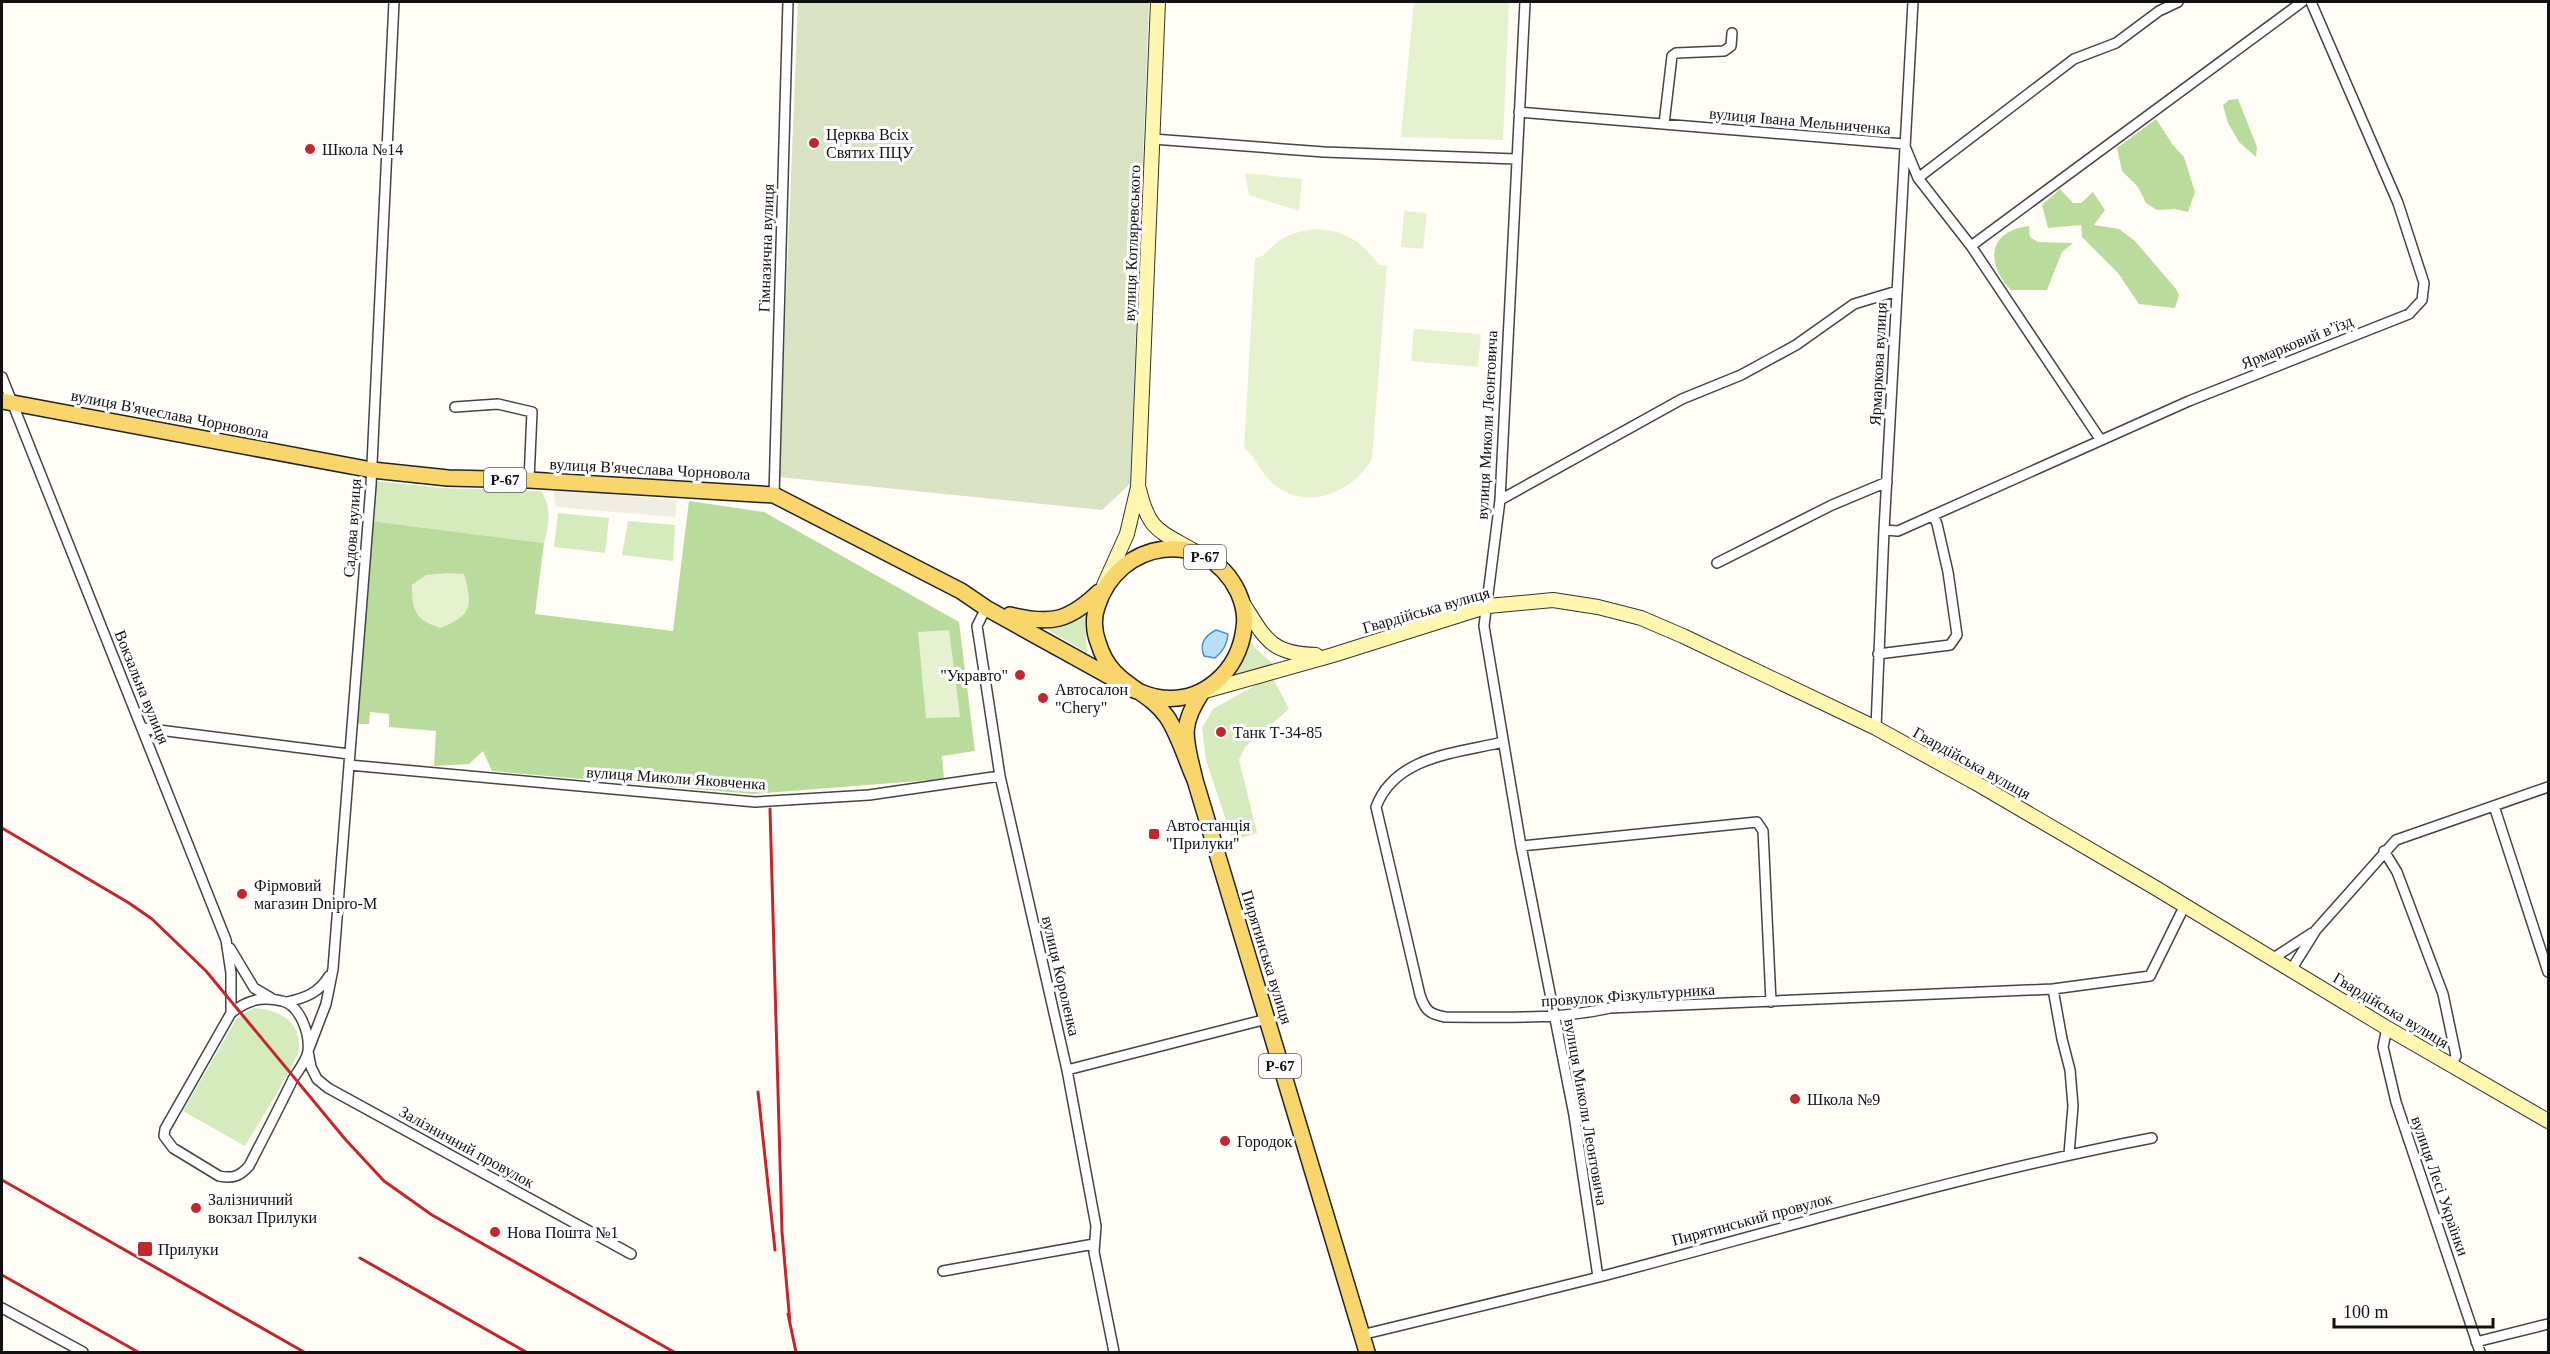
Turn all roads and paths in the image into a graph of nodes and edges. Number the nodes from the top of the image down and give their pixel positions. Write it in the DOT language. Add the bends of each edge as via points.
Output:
graph roads {
  1 [pos="394,2"];
  2 [pos="788,2"];
  3 [pos="1158,2"];
  4 [pos="1526,2"];
  5 [pos="1913,2"];
  6 [pos="2178,2"];
  7 [pos="2302,2"];
  8 [pos="2311,2"];
  9 [pos="1732,33"];
  10 [pos="1519,112"];
  11 [pos="1664,124"];
  12 [pos="1153,139"];
  13 [pos="1904,144"];
  14 [pos="1516,159"];
  15 [pos="1918,178"];
  16 [pos="1971,246"];
  17 [pos="1897,291"];
  18 [pos="2,377"];
  19 [pos="6,402"];
  20 [pos="455,407"];
  21 [pos="2100,439"];
  22 [pos="372,470"];
  23 [pos="528,480"];
  24 [pos="1887,482"];
  25 [pos="1138,487"];
  26 [pos="774,495"];
  27 [pos="1500,500"];
  28 [pos="1933,515"];
  29 [pos="1884,530"];
  30 [pos="1199,554"];
  31 [pos="1717,563"];
  32 [pos="1103,587"];
  33 [pos="1242,602"];
  34 [pos="1488,606"];
  35 [pos="986,608"];
  36 [pos="1878,654"];
  37 [pos="1333,656"];
  38 [pos="1134,690"];
  39 [pos="1202,692"];
  40 [pos="143,728"];
  41 [pos="1876,728"];
  42 [pos="1503,742"];
  43 [pos="349,754"];
  44 [pos="349,765"];
  45 [pos="1000,776"];
  46 [pos="1195,780"];
  47 [pos="2548,787"];
  48 [pos="2494,806"];
  49 [pos="1521,846"];
  50 [pos="2384,851"];
  51 [pos="2184,905"];
  52 [pos="2316,930"];
  53 [pos="226,940"];
  54 [pos="2272,959"];
  55 [pos="333,969"];
  56 [pos="2292,970"];
  57 [pos="2548,972"];
  58 [pos="2053,989"];
  59 [pos="271,998"];
  60 [pos="287,1002"];
  61 [pos="1771,1002"];
  62 [pos="231,1013"];
  63 [pos="1554,1016"];
  64 [pos="1267,1019"];
  65 [pos="2387,1028"];
  66 [pos="308,1052"];
  67 [pos="2451,1065"];
  68 [pos="1067,1070"];
  69 [pos="2548,1121"];
  70 [pos="2152,1138"];
  71 [pos="2069,1154"];
  72 [pos="1094,1244"];
  73 [pos="631,1254"];
  74 [pos="943,1271"];
  75 [pos="1598,1277"];
  76 [pos="2,1308"];
  77 [pos="2548,1324"];
  78 [pos="1361,1335"];
  79 [pos="2476,1342"];
  80 [pos="83,1353"];
  81 [pos="1114,1353"];
  82 [pos="1366,1353"];
  83 [pos="2480,1353"];
  1 -- 22 [label="street, Садова вулиця"];
  2 -- 26 [label="street, Гімназична вулиця"];
  3 -- 12 [label="main road, вулиця Котляревського"];
  4 -- 10 [label="street, вулиця Миколи Леонтовича"];
  5 -- 13 [label="street, Ярмаркова вулиця"];
  6 -- 15 [label="street" via="2116,43 2074,59"];
  7 -- 16 [label="street"];
  8 -- 21 [label="street, Ярмарковий вʼїзд" via="2398,203 2424,282 2422,300 2409,314"];
  9 -- 11 [label="street" via="1731,46 1724,51 1672,56"];
  10 -- 11 [label="street, вулиця Івана Мельниченка"];
  10 -- 14 [label="street, вулиця Миколи Леонтовича"];
  11 -- 13 [label="street, вулиця Івана Мельниченка"];
  12 -- 14 [label="street" via="1324,152"];
  12 -- 25 [label="main road, вулиця Котляревського"];
  13 -- 15 [label="street, вулиця Івана Мельниченка"];
  13 -- 17 [label="street, Ярмаркова вулиця"];
  14 -- 27 [label="street, вулиця Миколи Леонтовича"];
  15 -- 16 [label="street, вулиця Івана Мельниченка"];
  16 -- 21 [label="street, вулиця Івана Мельниченка"];
  17 -- 24 [label="street, Ярмаркова вулиця"];
  17 -- 27 [label="street" via="1854,304 1760,365 1682,399"];
  18 -- 19 [label="street, Вокзальна вулиця"];
  19 -- 22 [label="main road, вулиця В'ячеслава Чорновола / Р-67"];
  19 -- 40 [label="street, Вокзальна вулиця"];
  20 -- 23 [label="street" via="498,404 532,412"];
  21 -- 28 [label="street, Ярмарковий вʼїзд"];
  22 -- 23 [label="main road, вулиця В'ячеслава Чорновола / Р-67" via="448,478"];
  22 -- 43 [label="street, Садова вулиця"];
  23 -- 26 [label="main road, вулиця В'ячеслава Чорновола / Р-67"];
  24 -- 29 [label="street, Ярмаркова вулиця"];
  24 -- 31 [label="street"];
  25 -- 30 [label="main road" via="1145,514 1154,528"];
  25 -- 32 [label="main road" via="1127,534"];
  26 -- 35 [label="main road, вулиця В'ячеслава Чорновола / Р-67" via="961,591"];
  27 -- 34 [label="street, вулиця Миколи Леонтовича"];
  28 -- 29 [label="street, Ярмарковий вʼїзд" via="1898,531"];
  28 -- 36 [label="street" via="1948,572 1957,635 1950,645"];
  29 -- 36 [label="street, Ярмаркова вулиця"];
  30 -- 32 [label="main road, Р-67" via="1155,550 1134,557"];
  30 -- 33 [label="main road, Р-67" via="1218,565 1233,582"];
  32 -- 35 [label="main road, Р-67" via="1082,609 1050,620 1028,619"];
  32 -- 38 [label="main road, Р-67" via="1095,610 1095,634 1102,656 1115,676"];
  33 -- 37 [label="main road" via="1277,648 1295,654"];
  33 -- 39 [label="main road, Р-67" via="1242,644 1220,680"];
  34 -- 37 [label="main road, Гвардійська вулиця"];
  34 -- 41 [label="main road, Гвардійська вулиця" via="1553,600 1641,618"];
  34 -- 42 [label="street, вулиця Миколи Леонтовича" via="1484,626"];
  35 -- 38 [label="main road, Р-67"];
  35 -- 45 [label="street, вулиця Короленка" via="978,626"];
  36 -- 41 [label="street, Ярмаркова вулиця"];
  37 -- 39 [label="main road, Гвардійська вулиця"];
  38 -- 39 [label="main road, Р-67" via="1156,698"];
  38 -- 46 [label="main road, Р-67" via="1167,718"];
  39 -- 46 [label="main road, Р-67" via="1186,721 1185,737"];
  40 -- 43 [label="street"];
  40 -- 53 [label="street, Вокзальна вулиця"];
  41 -- 51 [label="main road, Гвардійська вулиця"];
  42 -- 49 [label="street, вулиця Миколи Леонтовича"];
  42 -- 63 [label="street, провулок Фізкультурника" via="1417,764 1398,775 1381,794 1376,807 1378,822 1425,1010 1445,1017"];
  43 -- 44 [label="street, Садова вулиця"];
  44 -- 45 [label="street, вулиця Миколи Яковченка" via="755,802 869,795"];
  44 -- 55 [label="street, Садова вулиця"];
  45 -- 68 [label="street, вулиця Короленка"];
  46 -- 64 [label="main road, Пирятинська вулиця / Р-67"];
  47 -- 48 [label="street"];
  48 -- 50 [label="street" via="2396,840"];
  48 -- 57 [label="street"];
  49 -- 61 [label="street" via="1757,822 1763,831"];
  49 -- 63 [label="street, вулиця Миколи Леонтовича"];
  50 -- 52 [label="street"];
  50 -- 67 [label="street" via="2397,872 2443,994 2456,1056"];
  51 -- 54 [label="main road, Гвардійська вулиця"];
  51 -- 58 [label="street, провулок Фізкультурника" via="2150,976"];
  52 -- 54 [label="street"];
  52 -- 56 [label="street"];
  53 -- 59 [label="street" via="254,988"];
  53 -- 62 [label="street, Вокзальна вулиця"];
  54 -- 56 [label="main road, Гвардійська вулиця"];
  55 -- 60 [label="street" via="313,994"];
  55 -- 66 [label="street, Садова вулиця" via="326,1004"];
  56 -- 65 [label="main road, Гвардійська вулиця"];
  58 -- 61 [label="street, провулок Фізкультурника"];
  58 -- 71 [label="street" via="2070,1070 2073,1106"];
  59 -- 60 [label="street"];
  59 -- 62 [label="street" via="245,1002"];
  60 -- 66 [label="street" via="298,1011"];
  61 -- 63 [label="street, провулок Фізкультурника" via="1610,1008"];
  62 -- 66 [label="street, Вокзальна вулиця" via="164,1136 173,1148 219,1176 236,1177 249,1166"];
  63 -- 75 [label="street, вулиця Миколи Леонтовича" via="1574,1115"];
  64 -- 68 [label="street"];
  64 -- 78 [label="main road, Пирятинська вулиця / Р-67"];
  65 -- 67 [label="main road, Гвардійська вулиця"];
  65 -- 79 [label="street, вулиця Лесі Українки" via="2383,1047 2396,1102"];
  66 -- 73 [label="street, Залізничний провулок" via="311,1067 328,1088"];
  67 -- 69 [label="main road, Гвардійська вулиця"];
  68 -- 72 [label="street, вулиця Короленка" via="1096,1226"];
  70 -- 71 [label="street, Пирятинський провулок"];
  71 -- 75 [label="street, Пирятинський провулок"];
  72 -- 74 [label="street"];
  72 -- 81 [label="street, вулиця Короленка"];
  75 -- 78 [label="street, Пирятинський провулок"];
  76 -- 80 [label="street"];
  77 -- 79 [label="street"];
  78 -- 82 [label="main road, Пирятинська вулиця / Р-67"];
  79 -- 83 [label="street, вулиця Лесі Українки"];
}
